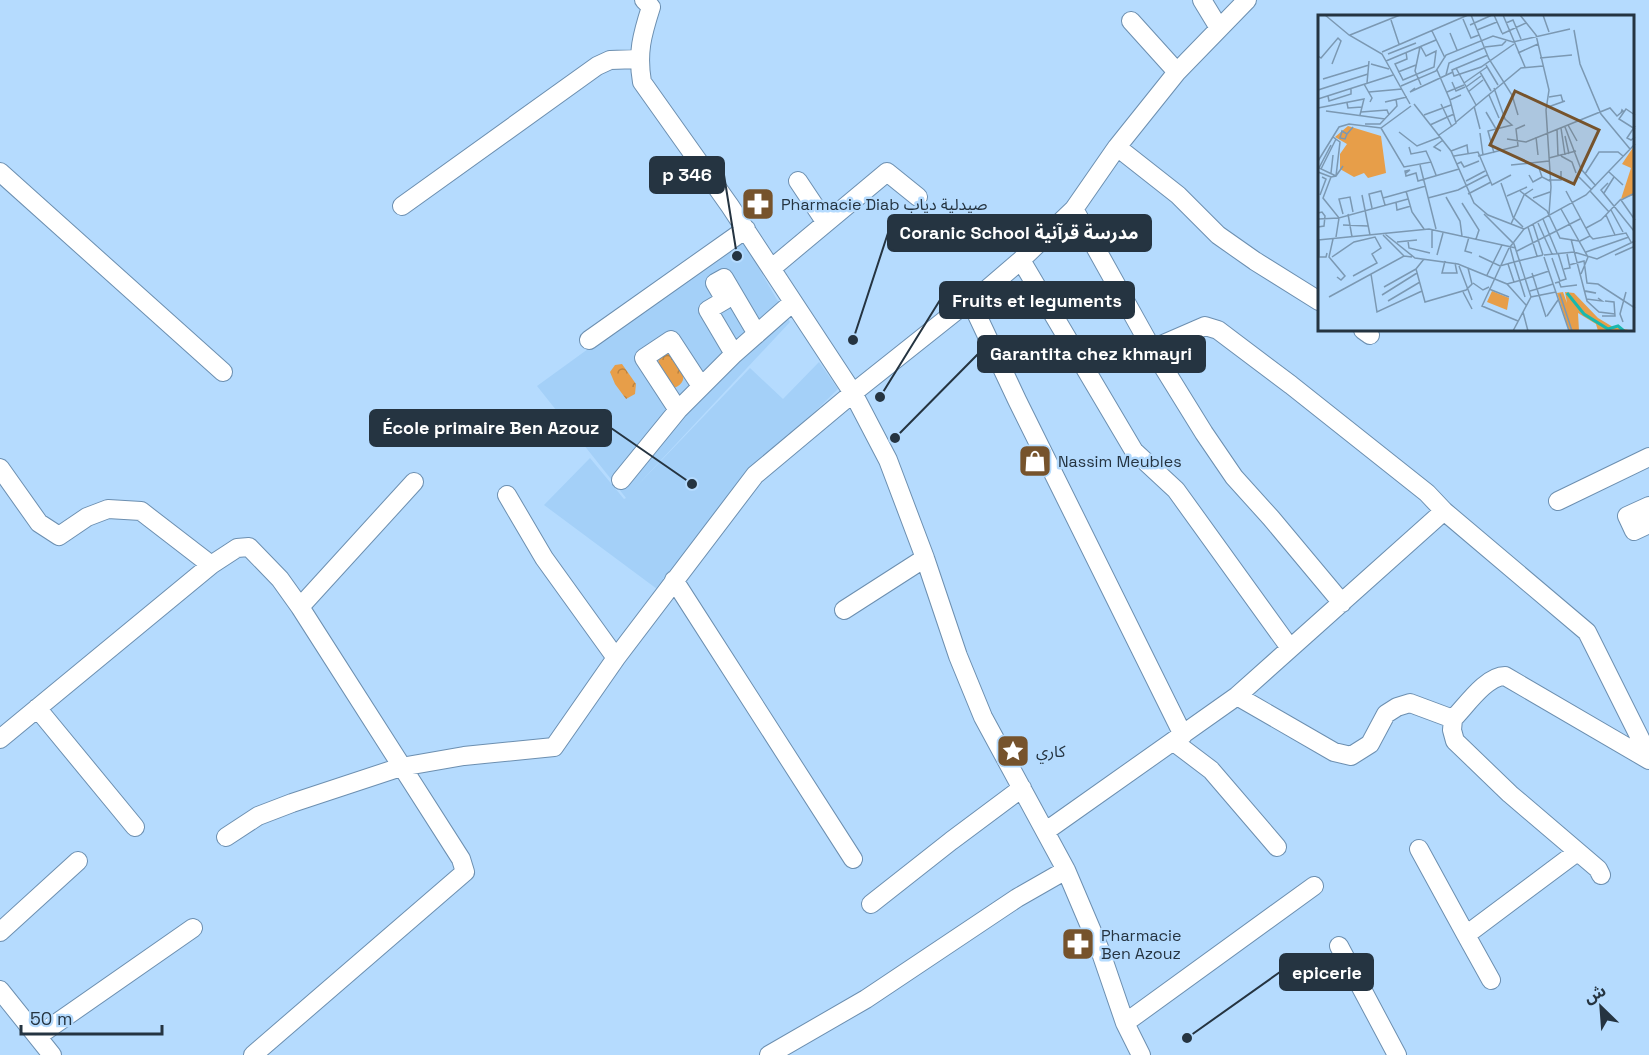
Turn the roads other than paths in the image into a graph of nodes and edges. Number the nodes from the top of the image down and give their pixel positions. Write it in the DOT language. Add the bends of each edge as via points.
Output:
graph roads {
  1 [pos="1202,0"];
  2 [pos="1247,0"];
  3 [pos="651,2"];
  4 [pos="1131,21"];
  5 [pos="1219,28"];
  6 [pos="639,58"];
  7 [pos="1177,72"];
  8 [pos="1117,147"];
  9 [pos="0,172"];
  10 [pos="798,181"];
  11 [pos="918,197"];
  12 [pos="402,206"];
  13 [pos="1074,209"];
  14 [pos="826,223"];
  15 [pos="746,229"];
  16 [pos="1021,260"];
  17 [pos="771,268"];
  18 [pos="970,300"];
  19 [pos="1318,300"];
  20 [pos="793,302"];
  21 [pos="757,334"];
  22 [pos="589,340"];
  23 [pos="1152,349"];
  24 [pos="734,354"];
  25 [pos="223,372"];
  26 [pos="701,386"];
  27 [pos="853,393"];
  28 [pos="678,410"];
  29 [pos="1649,457"];
  30 [pos="0,468"];
  31 [pos="621,480"];
  32 [pos="414,482"];
  33 [pos="507,495"];
  34 [pos="1558,501"];
  35 [pos="1649,506"];
  36 [pos="1444,511"];
  37 [pos="1649,524"];
  38 [pos="925,558"];
  39 [pos="211,565"];
  40 [pos="674,580"];
  41 [pos="1342,603"];
  42 [pos="300,607"];
  43 [pos="844,610"];
  44 [pos="1290,648"];
  45 [pos="616,658"];
  46 [pos="1237,696"];
  47 [pos="37,708"];
  48 [pos="1453,719"];
  49 [pos="0,739"];
  50 [pos="1178,739"];
  51 [pos="1649,756"];
  52 [pos="1649,760"];
  53 [pos="401,767"];
  54 [pos="1022,788"];
  55 [pos="135,827"];
  56 [pos="1046,831"];
  57 [pos="226,837"];
  58 [pos="1277,847"];
  59 [pos="1419,849"];
  60 [pos="1578,852"];
  61 [pos="853,860"];
  62 [pos="78,861"];
  63 [pos="1066,870"];
  64 [pos="1601,875"];
  65 [pos="1314,886"];
  66 [pos="871,904"];
  67 [pos="193,928"];
  68 [pos="0,932"];
  69 [pos="1466,935"];
  70 [pos="1339,946"];
  71 [pos="1491,980"];
  72 [pos="0,990"];
  73 [pos="1125,1023"];
  74 [pos="38,1036"];
  75 [pos="52,1055"];
  76 [pos="253,1055"];
  77 [pos="770,1055"];
  78 [pos="1141,1055"];
  79 [pos="1397,1055"];
  1 -- 5 [label="street"];
  2 -- 5 [label="street"];
  3 -- 6 [label="street"];
  4 -- 7 [label="street"];
  5 -- 7 [label="street"];
  6 -- 12 [label="street" via="610,60 597,66"];
  6 -- 15 [label="street" via="642,82"];
  7 -- 8 [label="street"];
  8 -- 13 [label="street"];
  8 -- 19 [label="street" via="1178,195 1218,235"];
  9 -- 25 [label="street"];
  10 -- 14 [label="street"];
  11 -- 14 [label="street" via="887,172"];
  13 -- 16 [label="street"];
  13 -- 23 [label="street"];
  14 -- 17 [label="street"];
  15 -- 17 [label="street"];
  15 -- 22 [label="street"];
  16 -- 18 [label="street"];
  16 -- 44 [label="street" via="1134,451 1176,490"];
  17 -- 20 [label="street"];
  18 -- 27 [label="street"];
  18 -- 50 [label="street" via="1061,484"];
  20 -- 21 [label="street"];
  20 -- 27 [label="street"];
  21 -- 24 [label="street"];
  21 -- 24 [label="street" via="724,278 715,283 725,300 708,310"];
  23 -- 36 [label="street" via="1205,326 1218,330"];
  23 -- 41 [label="street" via="1234,477"];
  24 -- 26 [label="street"];
  26 -- 28 [label="street"];
  26 -- 28 [label="street" via="671,340 644,358"];
  27 -- 38 [label="street" via="888,460"];
  27 -- 40 [label="street" via="755,475"];
  28 -- 31 [label="street"];
  29 -- 34 [label="street"];
  30 -- 39 [label="street" via="39,523 59,536 87,517 108,509 141,511"];
  32 -- 42 [label="street"];
  33 -- 45 [label="street" via="544,558"];
  35 -- 37 [label="street" via="1627,516 1634,531"];
  36 -- 41 [label="street"];
  36 -- 51 [label="street" via="1587,632"];
  38 -- 43 [label="street"];
  38 -- 54 [label="street" via="983,717"];
  39 -- 42 [label="street" via="237,548 249,547"];
  39 -- 47 [label="street"];
  40 -- 45 [label="street"];
  40 -- 61 [label="street"];
  41 -- 44 [label="street"];
  42 -- 53 [label="street"];
  44 -- 46 [label="street"];
  45 -- 53 [label="street" via="554,747"];
  46 -- 48 [label="street" via="1334,752 1351,756 1370,744 1386,714 1398,707 1410,703"];
  46 -- 50 [label="street"];
  47 -- 49 [label="street"];
  47 -- 55 [label="street"];
  48 -- 52 [label="street" via="1486,684 1505,676"];
  48 -- 60 [label="street" via="1455,741"];
  50 -- 56 [label="street"];
  50 -- 58 [label="street" via="1211,770"];
  53 -- 57 [label="street" via="275,809"];
  53 -- 76 [label="street" via="461,859 465,873"];
  54 -- 56 [label="street"];
  54 -- 66 [label="street"];
  56 -- 63 [label="street"];
  59 -- 69 [label="street"];
  60 -- 64 [label="street"];
  60 -- 69 [label="street"];
  62 -- 68 [label="street"];
  63 -- 73 [label="street"];
  63 -- 77 [label="street" via="1017,898 866,999"];
  65 -- 73 [label="street"];
  67 -- 74 [label="street"];
  69 -- 71 [label="street"];
  70 -- 79 [label="street"];
  72 -- 74 [label="street"];
  73 -- 78 [label="street"];
  74 -- 75 [label="street"];
}
